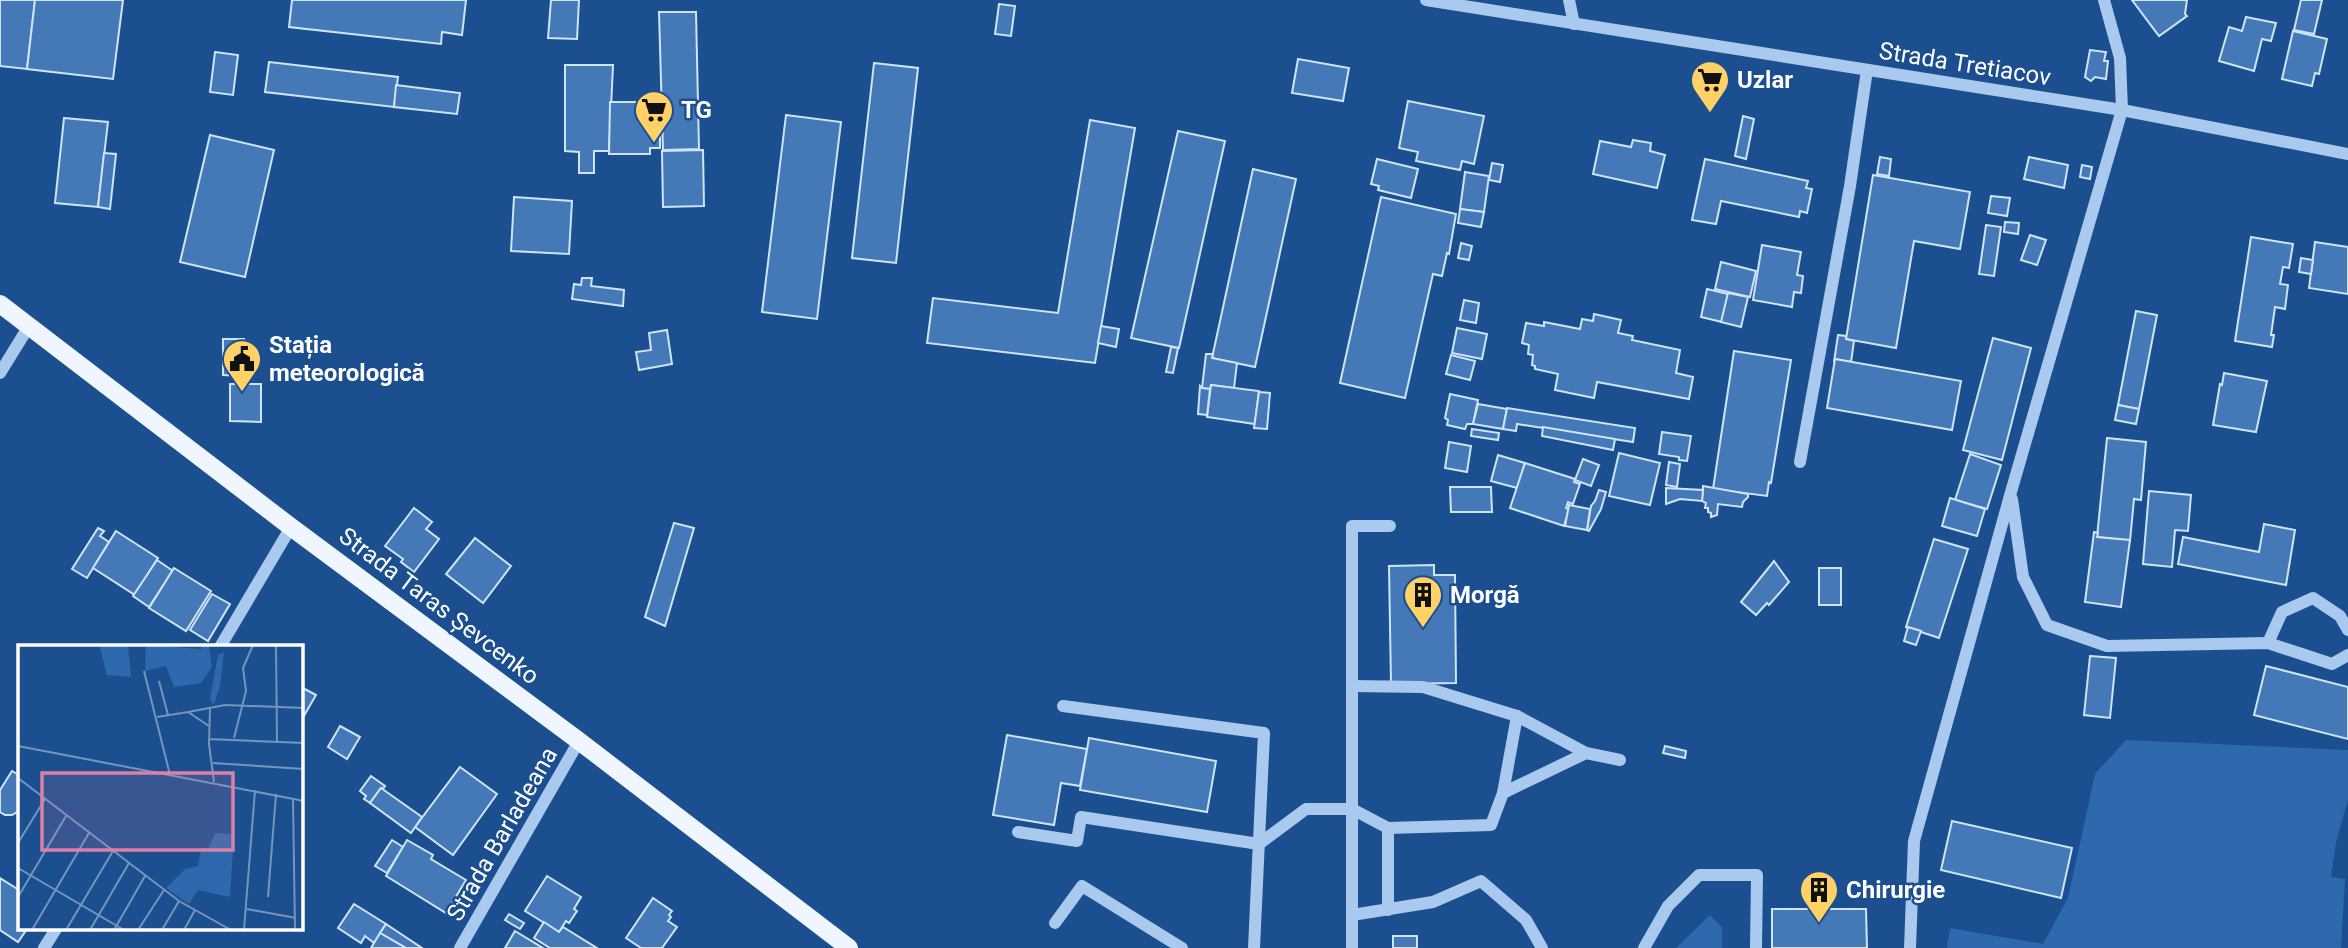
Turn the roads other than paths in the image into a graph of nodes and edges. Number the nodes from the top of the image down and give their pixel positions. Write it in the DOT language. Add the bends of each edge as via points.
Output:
graph roads {
  1 [pos="1426,0"];
  2 [pos="1569,0"];
  3 [pos="2104,0"];
  4 [pos="1574,24"];
  5 [pos="1867,70"];
  6 [pos="2122,110"];
  7 [pos="2348,154"];
  8 [pos="0,304"];
  9 [pos="29,326"];
  10 [pos="0,373"];
  11 [pos="1800,462"];
  12 [pos="2011,492"];
  13 [pos="1390,526"];
  14 [pos="291,527"];
  15 [pos="2348,630"];
  16 [pos="2268,643"];
  17 [pos="221,645"];
  18 [pos="2348,655"];
  19 [pos="1352,686"];
  20 [pos="1063,706"];
  21 [pos="1517,716"];
  22 [pos="579,741"];
  23 [pos="1586,752"];
  24 [pos="1620,760"];
  25 [pos="1503,793"];
  26 [pos="1352,809"];
  27 [pos="1388,828"];
  28 [pos="1018,832"];
  29 [pos="1259,844"];
  30 [pos="1388,910"];
  31 [pos="1352,915"];
  32 [pos="1055,923"];
  33 [pos="55,930"];
  34 [pos="44,948"];
  35 [pos="460,948"];
  36 [pos="849,948"];
  37 [pos="1182,948"];
  38 [pos="1254,948"];
  39 [pos="1352,948"];
  40 [pos="1542,948"];
  41 [pos="1644,948"];
  42 [pos="1756,948"];
  43 [pos="1910,948"];
  1 -- 4 [label="street, Strada Tretiacov"];
  2 -- 4 [label="street"];
  3 -- 6 [label="street" via="2120,58"];
  4 -- 5 [label="street, Strada Tretiacov"];
  5 -- 6 [label="street, Strada Tretiacov"];
  5 -- 11 [label="street"];
  6 -- 7 [label="street, Strada Tretiacov"];
  6 -- 12 [label="street"];
  8 -- 9 [label="main road, Strada Taras Șevcenko"];
  9 -- 10 [label="street"];
  9 -- 14 [label="main road, Strada Taras Șevcenko"];
  12 -- 16 [label="street" via="2022,577 2047,625 2107,646"];
  12 -- 43 [label="street" via="1914,841"];
  13 -- 19 [label="street" via="1352,526"];
  14 -- 17 [label="street"];
  14 -- 22 [label="main road, Strada Taras Șevcenko"];
  15 -- 16 [label="street" via="2340,616 2313,598 2282,612"];
  16 -- 18 [label="street" via="2332,664"];
  19 -- 21 [label="street" via="1423,687"];
  19 -- 26 [label="street"];
  20 -- 29 [label="street" via="1264,733"];
  21 -- 23 [label="street"];
  21 -- 25 [label="street"];
  22 -- 35 [label="street, Strada Barladeana"];
  22 -- 36 [label="main road, Strada Taras Șevcenko"];
  23 -- 24 [label="street"];
  23 -- 25 [label="street"];
  25 -- 27 [label="street" via="1491,825"];
  26 -- 27 [label="street"];
  26 -- 29 [label="street" via="1306,809"];
  26 -- 31 [label="street"];
  27 -- 30 [label="street"];
  28 -- 29 [label="street" via="1077,841 1081,817"];
  29 -- 38 [label="street"];
  30 -- 31 [label="street"];
  30 -- 40 [label="street" via="1433,902 1481,881 1526,920"];
  31 -- 39 [label="street"];
  32 -- 37 [label="street" via="1082,886"];
  33 -- 34 [label="street"];
  41 -- 42 [label="street" via="1668,906 1699,875 1757,875"];
}
